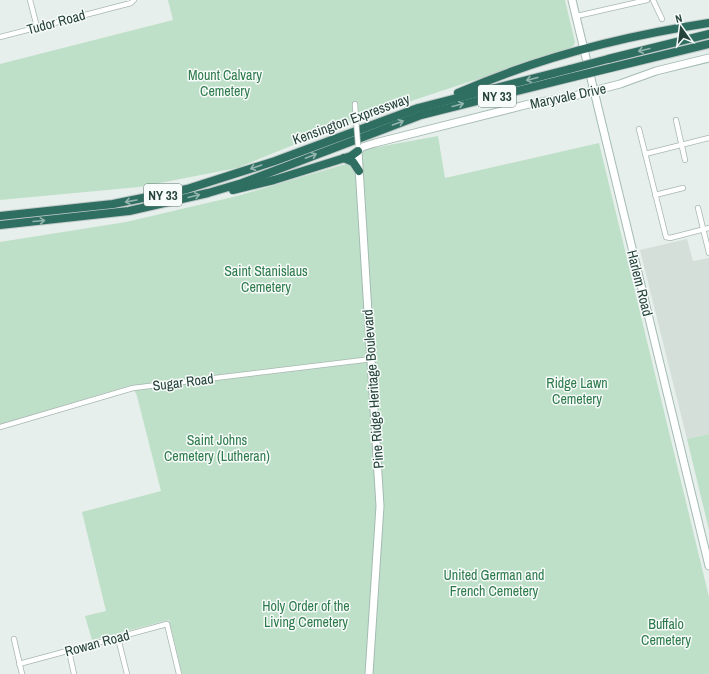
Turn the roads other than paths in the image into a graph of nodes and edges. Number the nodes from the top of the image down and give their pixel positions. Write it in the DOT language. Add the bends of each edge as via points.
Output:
graph roads {
  1 [pos="30,0"];
  2 [pos="134,0"];
  3 [pos="572,0"];
  4 [pos="647,0"];
  5 [pos="654,0"];
  6 [pos="577,16"];
  7 [pos="662,19"];
  8 [pos="709,23"];
  9 [pos="37,27"];
  10 [pos="709,34"];
  11 [pos="0,37"];
  12 [pos="709,44"];
  13 [pos="585,49"];
  14 [pos="709,58"];
  15 [pos="595,91"];
  16 [pos="435,103"];
  17 [pos="355,104"];
  18 [pos="676,120"];
  19 [pos="639,129"];
  20 [pos="709,138"];
  21 [pos="682,145"];
  22 [pos="358,148"];
  23 [pos="645,154"];
  24 [pos="344,158"];
  25 [pos="685,160"];
  26 [pos="359,171"];
  27 [pos="683,188"];
  28 [pos="208,193"];
  29 [pos="655,195"];
  30 [pos="698,208"];
  31 [pos="0,216"];
  32 [pos="0,225"];
  33 [pos="709,228"];
  34 [pos="703,230"];
  35 [pos="709,253"];
  36 [pos="372,359"];
  37 [pos="0,427"];
  38 [pos="709,566"];
  39 [pos="118,638"];
  40 [pos="14,639"];
  41 [pos="69,651"];
  42 [pos="20,664"];
  43 [pos="22,674"];
  44 [pos="74,674"];
  45 [pos="127,674"];
  46 [pos="179,674"];
  47 [pos="369,674"];
  1 -- 9 [label="street"];
  2 -- 9 [label="street, Tudor Road"];
  3 -- 6 [label="street, Harlem Road"];
  4 -- 6 [label="street"];
  5 -- 7 [label="street"];
  6 -- 13 [label="street, Harlem Road"];
  8 -- 13 [label="highway"];
  9 -- 11 [label="street, Tudor Road"];
  10 -- 16 [label="highway, Kensington Expressway / NY 33, one-way, bridge"];
  28 -- 12 [label="highway, Kensington Expressway / NY 33, one-way, bridge" via="421,115"];
  13 -- 15 [label="street, Harlem Road"];
  13 -- 16 [label="highway" via="498,78"];
  14 -- 15 [label="street, Maryvale Drive"];
  15 -- 22 [label="street, Maryvale Drive" via="537,102"];
  15 -- 38 [label="street, Harlem Road"];
  16 -- 31 [label="highway, Kensington Expressway / NY 33, one-way" via="187,190 113,204"];
  17 -- 22 [label="street, Pine Ridge Heritage Boulevard, bridge"];
  18 -- 21 [label="street"];
  19 -- 23 [label="street"];
  20 -- 21 [label="street"];
  21 -- 23 [label="street"];
  21 -- 25 [label="street"];
  22 -- 24 [label="highway"];
  22 -- 26 [label="street, Pine Ridge Heritage Boulevard"];
  23 -- 29 [label="street"];
  24 -- 26 [label="highway" via="353,162"];
  24 -- 28 [label="highway" via="246,188"];
  26 -- 36 [label="street, Pine Ridge Heritage Boulevard"];
  27 -- 29 [label="street"];
  32 -- 28 [label="highway, Kensington Expressway / NY 33, one-way" via="129,211"];
  29 -- 34 [label="street" via="666,237"];
  30 -- 34 [label="street"];
  33 -- 34 [label="street"];
  34 -- 35 [label="street"];
  36 -- 37 [label="street, Sugar Road" via="133,388"];
  36 -- 47 [label="street, Pine Ridge Heritage Boulevard" via="380,506"];
  39 -- 41 [label="street, Rowan Road"];
  39 -- 45 [label="street"];
  39 -- 46 [label="street, Rowan Road" via="167,624"];
  40 -- 42 [label="street"];
  41 -- 42 [label="street, Rowan Road"];
  41 -- 44 [label="street"];
  42 -- 43 [label="street"];
}
